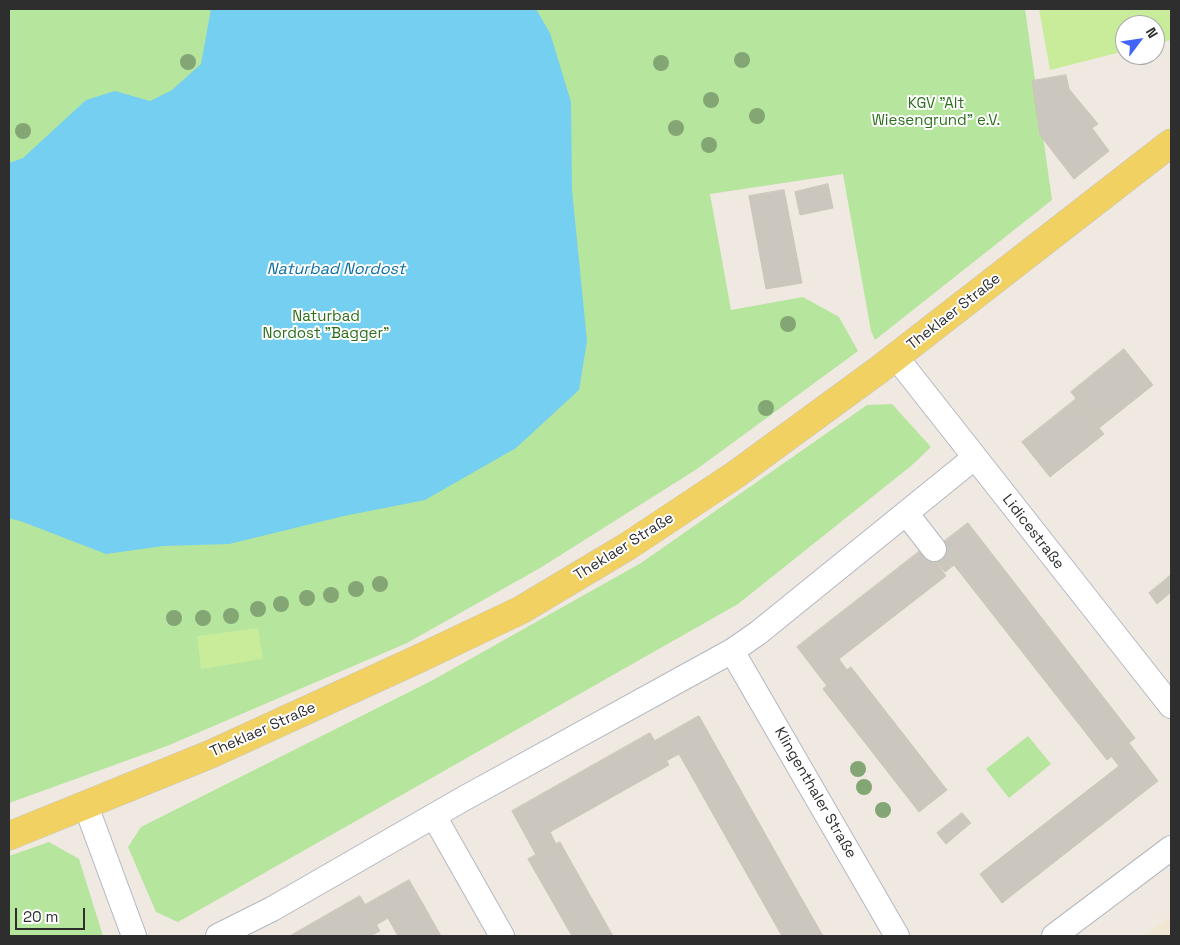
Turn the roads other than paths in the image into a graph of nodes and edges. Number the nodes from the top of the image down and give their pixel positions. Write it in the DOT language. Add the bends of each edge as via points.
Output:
graph roads {
  1 [pos="1171,142"];
  2 [pos="896,357"];
  3 [pos="974,458"];
  4 [pos="906,513"];
  5 [pos="934,549"];
  6 [pos="732,651"];
  7 [pos="1171,706"];
  8 [pos="86,806"];
  9 [pos="434,816"];
  10 [pos="9,836"];
  11 [pos="1171,848"];
  12 [pos="134,936"];
  13 [pos="218,936"];
  14 [pos="502,936"];
  15 [pos="897,936"];
  16 [pos="1054,936"];
  1 -- 2 [label="main road, Theklaer Straße"];
  2 -- 3 [label="street, Lidicestraße"];
  2 -- 8 [label="main road, Theklaer Straße" via="735,475 628,546 522,610 211,754"];
  3 -- 4 [label="street"];
  3 -- 7 [label="street, Lidicestraße"];
  4 -- 5 [label="street"];
  4 -- 6 [label="street"];
  6 -- 9 [label="street"];
  6 -- 15 [label="street, Klingenthaler Straße"];
  8 -- 10 [label="main road, Theklaer Straße"];
  8 -- 12 [label="street"];
  9 -- 13 [label="street" via="272,909"];
  9 -- 14 [label="street"];
  11 -- 16 [label="street"];
}
